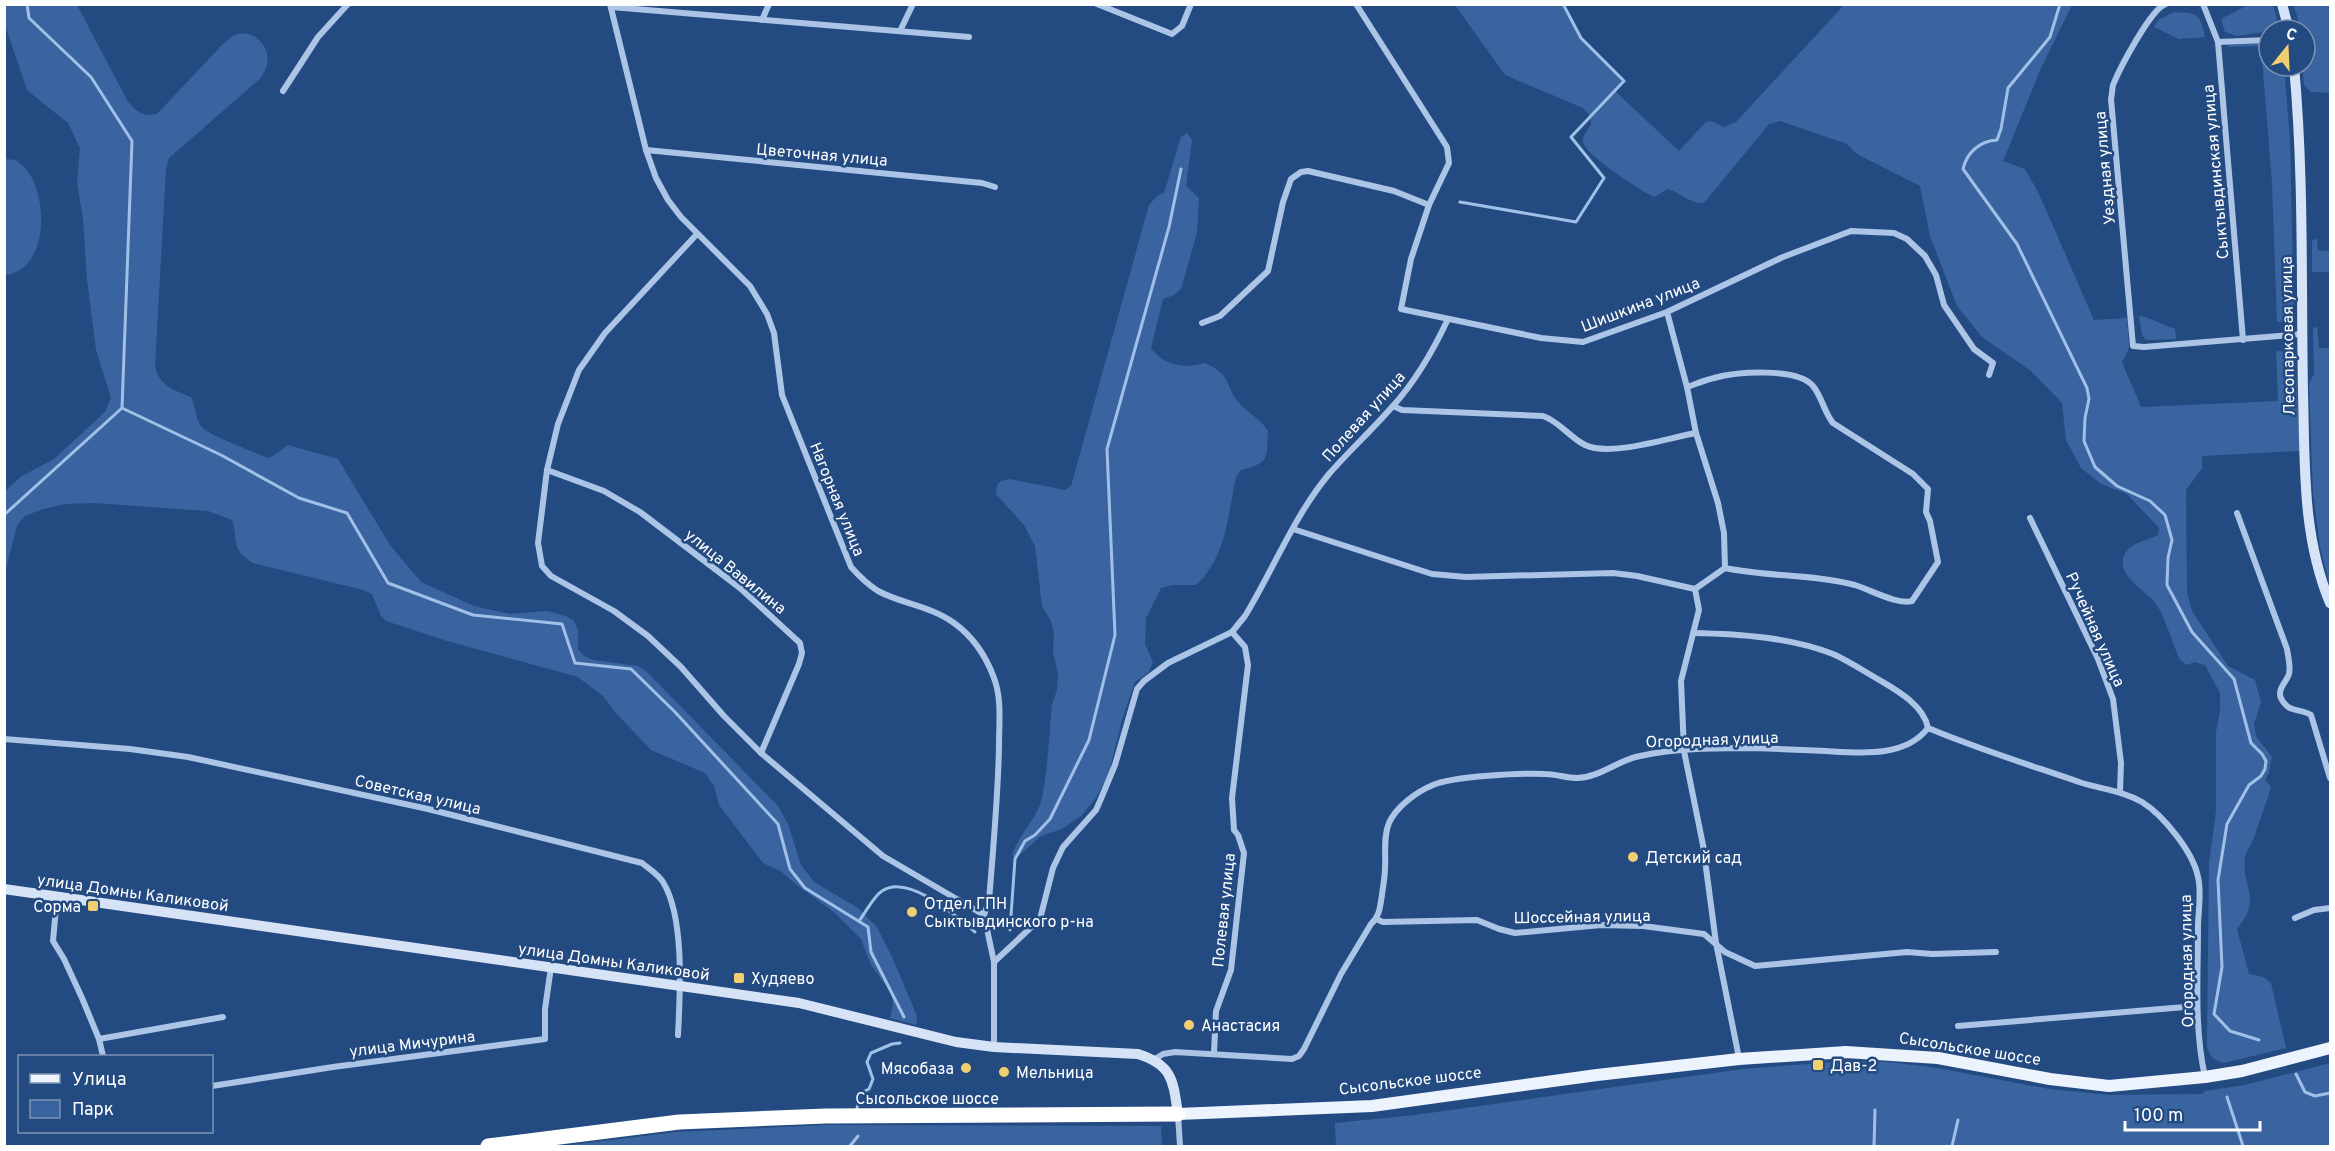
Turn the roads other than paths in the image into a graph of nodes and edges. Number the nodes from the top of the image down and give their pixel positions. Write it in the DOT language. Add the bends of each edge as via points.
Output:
graph roads {
  1 [pos="348,4"];
  2 [pos="769,4"];
  3 [pos="913,4"];
  4 [pos="1097,4"];
  5 [pos="1191,4"];
  6 [pos="1356,4"];
  7 [pos="2166,4"];
  8 [pos="2203,4"];
  9 [pos="610,6"];
  10 [pos="632,6"];
  11 [pos="762,20"];
  12 [pos="900,31"];
  13 [pos="969,37"];
  14 [pos="2257,40"];
  15 [pos="2218,42"];
  16 [pos="2295,78"];
  17 [pos="283,90"];
  18 [pos="646,150"];
  19 [pos="995,187"];
  20 [pos="1429,205"];
  21 [pos="697,234"];
  22 [pos="1667,312"];
  23 [pos="1448,319"];
  24 [pos="1202,323"];
  25 [pos="2302,334"];
  26 [pos="2243,340"];
  27 [pos="1989,375"];
  28 [pos="1687,387"];
  29 [pos="1393,406"];
  30 [pos="1696,433"];
  31 [pos="547,470"];
  32 [pos="2237,513"];
  33 [pos="2030,518"];
  34 [pos="1293,529"];
  35 [pos="1725,568"];
  36 [pos="1695,590"];
  37 [pos="2331,603"];
  38 [pos="1232,632"];
  39 [pos="1693,633"];
  40 [pos="1928,728"];
  41 [pos="4,739"];
  42 [pos="1684,751"];
  43 [pos="761,753"];
  44 [pos="2331,778"];
  45 [pos="2120,792"];
  46 [pos="4,889"];
  47 [pos="57,897"];
  48 [pos="2331,908"];
  49 [pos="984,915"];
  50 [pos="2295,918"];
  51 [pos="1376,919"];
  52 [pos="1716,944"];
  53 [pos="1996,952"];
  54 [pos="994,962"];
  55 [pos="551,967"];
  56 [pos="681,986"];
  57 [pos="2197,1006"];
  58 [pos="223,1017"];
  59 [pos="1958,1026"];
  60 [pos="678,1035"];
  61 [pos="99,1039"];
  62 [pos="994,1047"];
  63 [pos="2331,1048"];
  64 [pos="1214,1053"];
  65 [pos="103,1055"];
  66 [pos="1155,1059"];
  67 [pos="1739,1059"];
  68 [pos="2205,1077"];
  69 [pos="213,1086"];
  70 [pos="1178,1114"];
  71 [pos="488,1146"];
  72 [pos="1180,1146"];
  1 -- 17 [label="street" via="318,37"];
  2 -- 11 [label="street"];
  3 -- 12 [label="street"];
  4 -- 5 [label="street" via="1172,34 1182,26"];
  6 -- 20 [label="street, Шишкина улица" via="1447,147 1449,163"];
  7 -- 26 [label="street, Уездная улица" via="2148,20 2112,93 2133,346"];
  8 -- 15 [label="street, Сыктывдинская улица"];
  9 -- 10 [label="street"];
  9 -- 18 [label="street, Нагорная улица"];
  10 -- 11 [label="street"];
  11 -- 12 [label="street"];
  12 -- 13 [label="street"];
  14 -- 15 [label="street"];
  15 -- 26 [label="street, Сыктывдинская улица"];
  16 -- 25 [label="main road, Лесопарковая улица"];
  18 -- 19 [label="street, Цветочная улица"];
  18 -- 21 [label="street, Нагорная улица" via="668,200"];
  20 -- 23 [label="street, Шишкина улица" via="1411,259 1401,309"];
  20 -- 24 [label="street" via="1394,191 1301,172 1291,178 1268,271 1220,316"];
  21 -- 31 [label="street" via="605,333 579,370 558,424"];
  21 -- 49 [label="street, Нагорная улица" via="750,286 767,314 774,333 782,395 851,567 880,592 933,610 953,622 969,635 994,679 1000,707 998,787 989,902"];
  22 -- 23 [label="street, Шишкина улица" via="1583,342"];
  22 -- 27 [label="street, Шишкина улица" via="1851,231 1894,233 1907,238 1925,256 1936,274 1944,305 1974,349 1993,363"];
  22 -- 28 [label="street"];
  23 -- 29 [label="street, Полевая улица" via="1434,350"];
  25 -- 26 [label="street"];
  25 -- 37 [label="main road, Лесопарковая улица" via="2307,512 2313,549"];
  28 -- 30 [label="street"];
  28 -- 35 [label="street" via="1744,374 1800,378 1813,386 1825,415 1833,423 1913,474 1929,489 1926,512 1938,562 1912,601 1897,601 1827,579"];
  29 -- 30 [label="street" via="1402,410 1543,416 1555,420 1588,447 1606,451"];
  29 -- 34 [label="street, Полевая улица" via="1329,474"];
  30 -- 35 [label="street" via="1718,503"];
  31 -- 43 [label="street" via="538,543 542,566 551,576 614,611 648,636"];
  31 -- 43 [label="street, улица Вавилина" via="604,491 640,512 740,588 800,643 799,664"];
  32 -- 44 [label="street" via="2287,649 2289,676 2280,692 2284,704 2311,716"];
  33 -- 45 [label="street, Ручейная улица" via="2098,659 2113,699 2121,763"];
  34 -- 36 [label="street" via="1432,574 1466,578 1613,573"];
  34 -- 38 [label="street, Полевая улица" via="1256,598"];
  35 -- 36 [label="street"];
  36 -- 39 [label="street" via="1699,610"];
  38 -- 54 [label="street, Полевая улица" via="1168,663 1137,689 1100,801 1063,847 1053,868 1040,919"];
  38 -- 64 [label="street, Полевая улица" via="1245,647 1248,665 1232,798 1234,830 1244,853 1231,970 1216,1011"];
  39 -- 40 [label="street" via="1738,634 1794,643 1834,655 1903,693 1927,720"];
  39 -- 42 [label="street" via="1681,681"];
  40 -- 42 [label="street, Огородная улица" via="1907,744 1869,753 1751,748"];
  40 -- 45 [label="street, Огородная улица" via="2045,771"];
  41 -- 56 [label="street, Советская улица" via="188,757 428,809 642,863 662,881 671,899"];
  42 -- 51 [label="street, Огородная улица" via="1638,756 1605,772 1575,778 1543,774 1433,785 1412,797 1389,822"];
  42 -- 52 [label="street" via="1703,844"];
  43 -- 49 [label="street" via="883,856"];
  45 -- 57 [label="street, Огородная улица" via="2141,801 2173,830 2198,878"];
  46 -- 47 [label="main road, улица Домны Каликовой"];
  47 -- 55 [label="main road, улица Домны Каликовой"];
  47 -- 61 [label="street" via="52,941 64,959"];
  48 -- 50 [label="street"];
  49 -- 54 [label="street, Нагорная улица"];
  51 -- 52 [label="street, Шоссейная улица" via="1477,920 1515,933 1602,925 1642,926 1704,934"];
  51 -- 64 [label="street, Огородная улица" via="1341,974 1299,1056 1292,1059"];
  52 -- 53 [label="street, Шоссейная улица" via="1755,966 1906,952"];
  52 -- 67 [label="street"];
  54 -- 62 [label="street, Нагорная улица"];
  55 -- 56 [label="main road, улица Домны Каликовой"];
  55 -- 69 [label="street, улица Мичурина" via="545,1039"];
  56 -- 60 [label="street, Советская улица"];
  56 -- 62 [label="main road, улица Домны Каликовой" via="799,1003 934,1037"];
  57 -- 59 [label="street"];
  57 -- 68 [label="street, Огородная улица"];
  58 -- 61 [label="street"];
  61 -- 65 [label="street"];
  62 -- 66 [label="main road, улица Домны Каликовой" via="1138,1054"];
  63 -- 68 [label="main road, Сысольское шоссе"];
  64 -- 66 [label="street, Огородная улица" via="1175,1052"];
  66 -- 70 [label="main road" via="1174,1083"];
  67 -- 68 [label="main road, Сысольское шоссе" via="1889,1053 2109,1086"];
  67 -- 70 [label="main road, Сысольское шоссе" via="1372,1106"];
  70 -- 71 [label="highway, Сысольское шоссе" via="826,1116 679,1122"];
  70 -- 72 [label="street"];
}
